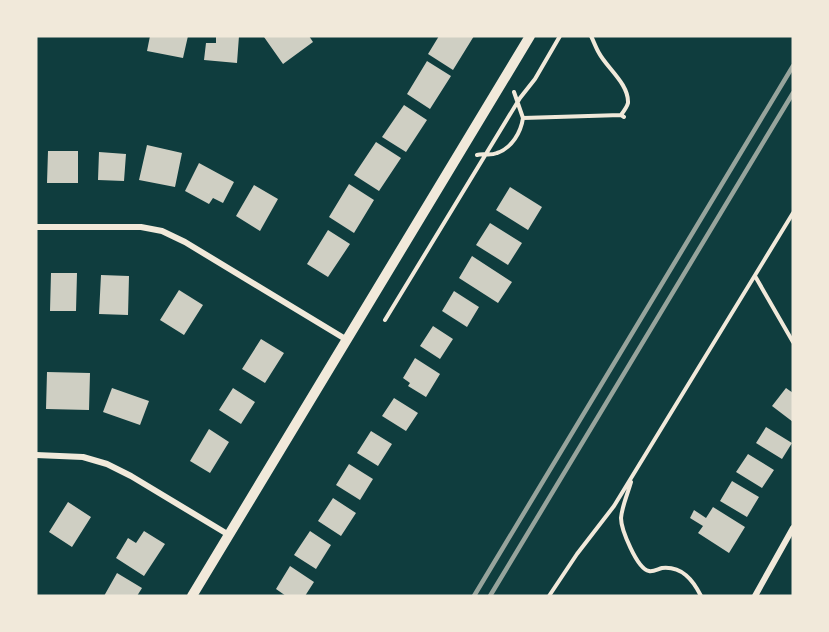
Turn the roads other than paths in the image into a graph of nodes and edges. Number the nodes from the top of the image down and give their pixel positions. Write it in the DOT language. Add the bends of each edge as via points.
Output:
graph roads {
  1 [pos="530,36"];
  2 [pos="36,227"];
  3 [pos="346,340"];
  4 [pos="36,455"];
  5 [pos="793,528"];
  6 [pos="229,535"];
  7 [pos="192,596"];
  8 [pos="755,596"];
  1 -- 3 [label="street"];
  2 -- 3 [label="street" via="141,227 162,231"];
  3 -- 6 [label="street"];
  4 -- 6 [label="street" via="83,457 107,464"];
  5 -- 8 [label="street"];
  6 -- 7 [label="street"];
}
